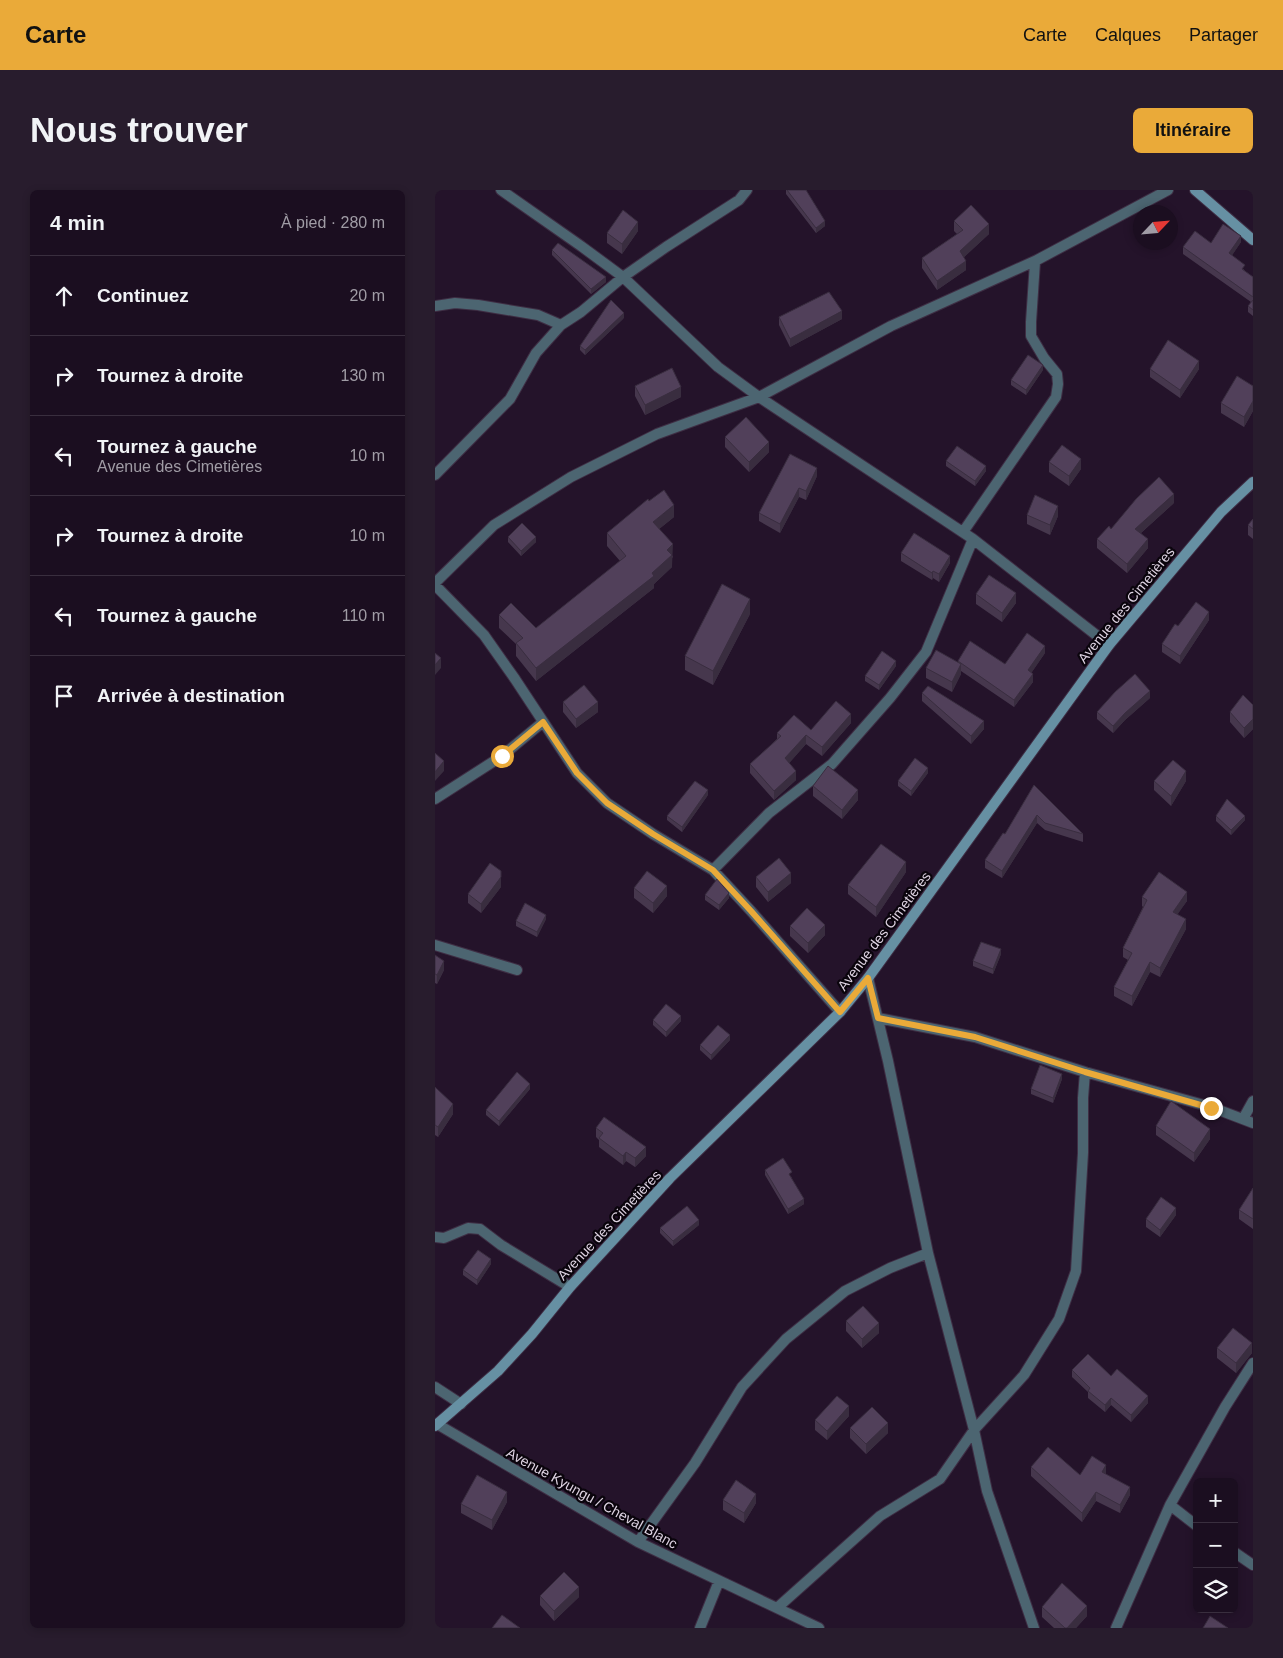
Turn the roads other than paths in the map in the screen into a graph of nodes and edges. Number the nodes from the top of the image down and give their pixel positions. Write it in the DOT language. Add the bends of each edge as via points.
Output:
graph roads {
  1 [pos="501,190"];
  2 [pos="747,190"];
  3 [pos="1168,190"];
  4 [pos="1195,190"];
  5 [pos="1253,240"];
  6 [pos="1035,262"];
  7 [pos="623,277"];
  8 [pos="435,306"];
  9 [pos="561,324"];
  10 [pos="759,397"];
  11 [pos="435,475"];
  12 [pos="1253,482"];
  13 [pos="963,532"];
  14 [pos="973,539"];
  15 [pos="435,584"];
  16 [pos="1109,645"];
  17 [pos="543,722"];
  18 [pos="435,799"];
  19 [pos="713,870"];
  20 [pos="435,945"];
  21 [pos="517,970"];
  22 [pos="868,978"];
  23 [pos="840,1012"];
  24 [pos="878,1018"];
  25 [pos="1085,1072"];
  26 [pos="1253,1101"];
  27 [pos="1248,1121"];
  28 [pos="435,1237"];
  29 [pos="928,1253"];
  30 [pos="570,1287"];
  31 [pos="1253,1364"];
  32 [pos="435,1387"];
  33 [pos="461,1404"];
  34 [pos="436,1425"];
  35 [pos="974,1430"];
  36 [pos="1170,1504"];
  37 [pos="1193,1523"];
  38 [pos="638,1542"];
  39 [pos="1238,1555"];
  40 [pos="1253,1565"];
  41 [pos="719,1581"];
  42 [pos="777,1608"];
  43 [pos="700,1628"];
  44 [pos="819,1628"];
  45 [pos="1034,1628"];
  46 [pos="1116,1628"];
  1 -- 7 [label="street"];
  2 -- 7 [label="street" via="739,200"];
  3 -- 6 [label="street"];
  4 -- 5 [label="street"];
  6 -- 10 [label="street" via="891,326"];
  6 -- 13 [label="street" via="1031,336 1057,374 1056,397"];
  7 -- 9 [label="street" via="581,312"];
  7 -- 10 [label="street" via="717,367"];
  8 -- 9 [label="street" via="455,303 478,305 538,315"];
  9 -- 11 [label="street" via="536,353 510,399"];
  10 -- 13 [label="street"];
  10 -- 15 [label="street" via="657,434 571,477 494,525"];
  12 -- 16 [label="street, Avenue des Cimetières" via="1221,512"];
  13 -- 14 [label="street"];
  14 -- 16 [label="street"];
  14 -- 19 [label="street" via="926,652 908,675 832,764 769,813"];
  15 -- 17 [label="street" via="484,635"];
  16 -- 22 [label="street, Avenue des Cimetières"];
  17 -- 18 [label="street" via="502,756"];
  17 -- 19 [label="street" via="577,773 607,803"];
  19 -- 23 [label="street"];
  20 -- 21 [label="street"];
  22 -- 23 [label="street, Avenue des Cimetières"];
  22 -- 24 [label="street"];
  23 -- 30 [label="street, Avenue des Cimetières" via="670,1178"];
  24 -- 25 [label="street" via="975,1037"];
  24 -- 29 [label="street"];
  25 -- 27 [label="street"];
  25 -- 35 [label="street" via="1076,1271 1059,1319 1024,1375"];
  26 -- 27 [label="street"];
  28 -- 30 [label="street" via="445,1238 468,1228 481,1229"];
  29 -- 35 [label="street"];
  29 -- 38 [label="street" via="845,1291 786,1339 741,1387 695,1463"];
  30 -- 33 [label="street, Avenue des Cimetières" via="498,1371"];
  31 -- 36 [label="street"];
  32 -- 33 [label="street"];
  33 -- 34 [label="street, Avenue des Cimetières"];
  34 -- 38 [label="street, Avenue Kyungu / Cheval Blanc"];
  35 -- 42 [label="street" via="939,1479 880,1516"];
  35 -- 45 [label="street" via="987,1491"];
  36 -- 37 [label="street"];
  36 -- 46 [label="street"];
  38 -- 41 [label="street, Avenue Kyungu / Cheval Blanc"];
  39 -- 40 [label="street"];
  41 -- 42 [label="street, Avenue Kyungu / Cheval Blanc"];
  41 -- 43 [label="street"];
  42 -- 44 [label="street, Avenue Kyungu / Cheval Blanc"];
}
